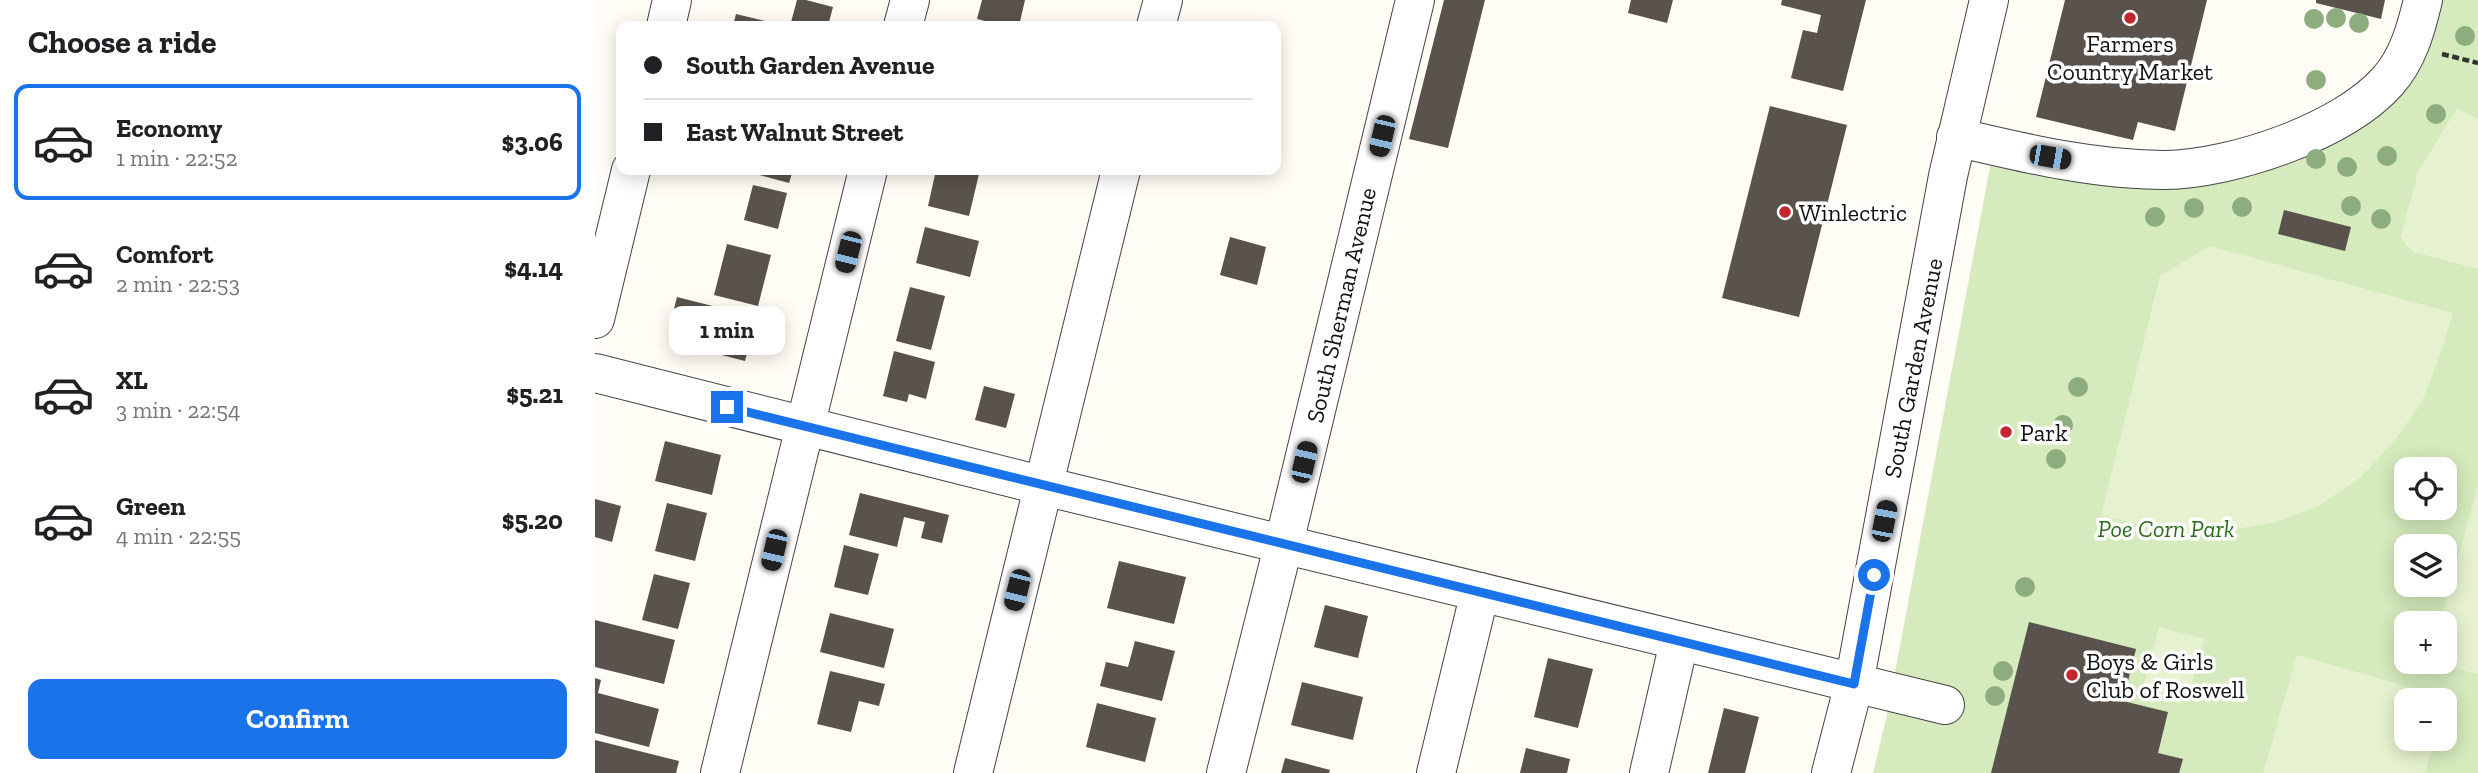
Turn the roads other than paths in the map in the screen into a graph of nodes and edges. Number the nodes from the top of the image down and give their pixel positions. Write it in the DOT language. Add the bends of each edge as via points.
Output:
graph roads {
  1 [pos="672,0"];
  2 [pos="910,0"];
  3 [pos="1163,0"];
  4 [pos="1415,0"];
  5 [pos="1989,0"];
  6 [pos="2423,0"];
  7 [pos="667,21"];
  8 [pos="904,21"];
  9 [pos="1157,21"];
  10 [pos="1956,137"];
  11 [pos="630,175"];
  12 [pos="867,175"];
  13 [pos="1120,175"];
  14 [pos="595,319"];
  15 [pos="595,373"];
  16 [pos="806,427"];
  17 [pos="1042,486"];
  18 [pos="1284,543"];
  19 [pos="1480,592"];
  20 [pos="1679,642"];
  21 [pos="1854,684"];
  22 [pos="1945,705"];
  23 [pos="720,773"];
  24 [pos="973,773"];
  25 [pos="1226,773"];
  26 [pos="1436,773"];
  27 [pos="1649,773"];
  28 [pos="1831,773"];
  1 -- 7 [label="street"];
  2 -- 8 [label="street"];
  3 -- 9 [label="street"];
  4 -- 18 [label="street, South Sherman Avenue"];
  5 -- 10 [label="street, South Garden Avenue"];
  6 -- 10 [label="street" via="2410,46 2388,82 2368,100 2318,130 2253,154 2182,169 2123,168"];
  10 -- 21 [label="street, South Garden Avenue"];
  11 -- 14 [label="street"];
  12 -- 16 [label="street"];
  13 -- 17 [label="street"];
  15 -- 16 [label="street"];
  16 -- 17 [label="street"];
  16 -- 23 [label="street"];
  17 -- 18 [label="street"];
  17 -- 24 [label="street"];
  18 -- 19 [label="street"];
  18 -- 25 [label="street, South Sherman Avenue"];
  19 -- 20 [label="street"];
  19 -- 26 [label="street"];
  20 -- 21 [label="street"];
  20 -- 27 [label="street"];
  21 -- 22 [label="street"];
  21 -- 28 [label="street, South Garden Avenue"];
}
